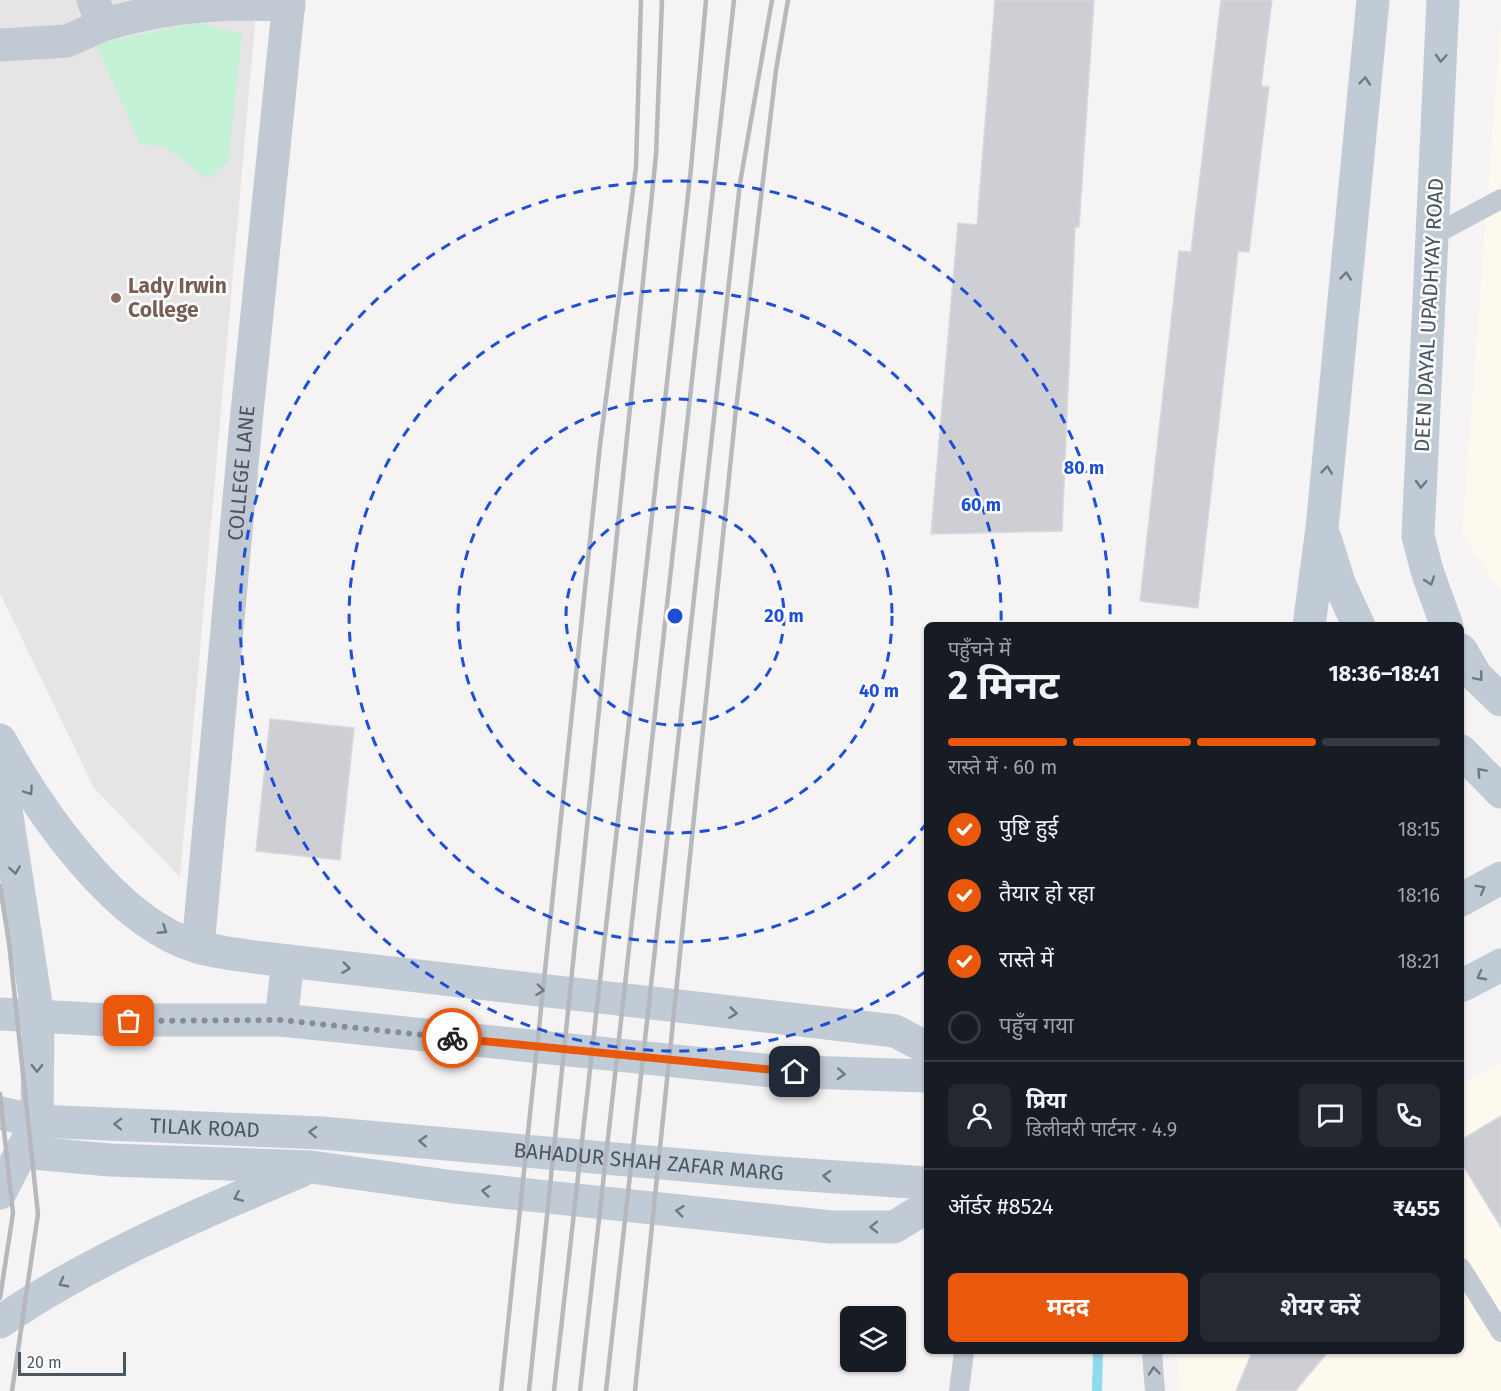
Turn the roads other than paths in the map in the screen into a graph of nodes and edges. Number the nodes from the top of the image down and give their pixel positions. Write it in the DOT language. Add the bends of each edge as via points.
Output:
graph roads {
  1 [pos="1373,0"];
  2 [pos="1443,0"];
  3 [pos="289,3"];
  4 [pos="98,12"];
  5 [pos="0,45"];
  6 [pos="1501,199"];
  7 [pos="1432,236"];
  8 [pos="1322,528"];
  9 [pos="1310,622"];
  10 [pos="1357,622"];
  11 [pos="1446,622"];
  12 [pos="1464,655"];
  13 [pos="1501,700"];
  14 [pos="0,740"];
  15 [pos="1464,754"];
  16 [pos="0,771"];
  17 [pos="1501,792"];
  18 [pos="1501,878"];
  19 [pos="1464,898"];
  20 [pos="198,947"];
  21 [pos="288,962"];
  22 [pos="1501,965"];
  23 [pos="1464,984"];
  24 [pos="0,1014"];
  25 [pos="38,1016"];
  26 [pos="281,1020"];
  27 [pos="924,1046"];
  28 [pos="924,1076"];
  29 [pos="0,1113"];
  30 [pos="37,1121"];
  31 [pos="371,1137"];
  32 [pos="21,1152"];
  33 [pos="311,1167"];
  34 [pos="924,1182"];
  35 [pos="0,1193"];
  36 [pos="924,1209"];
  37 [pos="1464,1273"];
  38 [pos="0,1322"];
  39 [pos="1501,1332"];
  40 [pos="964,1354"];
  41 [pos="1152,1354"];
  42 [pos="959,1391"];
  43 [pos="1155,1391"];
  8 -- 1 [label="main road, one-way"];
  2 -- 7 [label="main road, DEEN DAYAL UPADHYAY ROAD, one-way"];
  3 -- 4 [label="street"];
  3 -- 20 [label="street, COLLEGE LANE"];
  4 -- 5 [label="street" via="67,41"];
  6 -- 7 [label="lane"];
  7 -- 11 [label="main road, DEEN DAYAL UPADHYAY ROAD, one-way" via="1418,536"];
  8 -- 9 [label="main road"];
  8 -- 10 [label="main road" via="1339,583"];
  12 -- 13 [label="main road, one-way" via="1476,676"];
  14 -- 20 [label="main road, one-way" via="31,794 92,872 132,909 177,939"];
  17 -- 15 [label="main road, one-way"];
  16 -- 25 [label="main road, one-way"];
  19 -- 18 [label="main road, one-way"];
  20 -- 21 [label="main road"];
  21 -- 26 [label="main road"];
  21 -- 27 [label="main road, one-way" via="895,1031"];
  22 -- 23 [label="main road, one-way"];
  24 -- 25 [label="main road"];
  25 -- 26 [label="main road"];
  25 -- 30 [label="main road, one-way"];
  26 -- 28 [label="main road, one-way" via="772,1071"];
  29 -- 30 [label="main road, TILAK ROAD"];
  31 -- 30 [label="main road, TILAK ROAD, one-way"];
  30 -- 32 [label="main road"];
  34 -- 31 [label="main road, BAHADUR SHAH ZAFAR MARG, one-way" via="763,1172"];
  32 -- 33 [label="main road" via="110,1160"];
  32 -- 35 [label="main road"];
  36 -- 33 [label="main road, one-way" via="894,1227 831,1227 454,1187"];
  33 -- 38 [label="main road, one-way" via="223,1204 111,1259 35,1298"];
  37 -- 39 [label="lane"];
  40 -- 42 [label="lane"];
  43 -- 41 [label="lane, one-way"];
}
